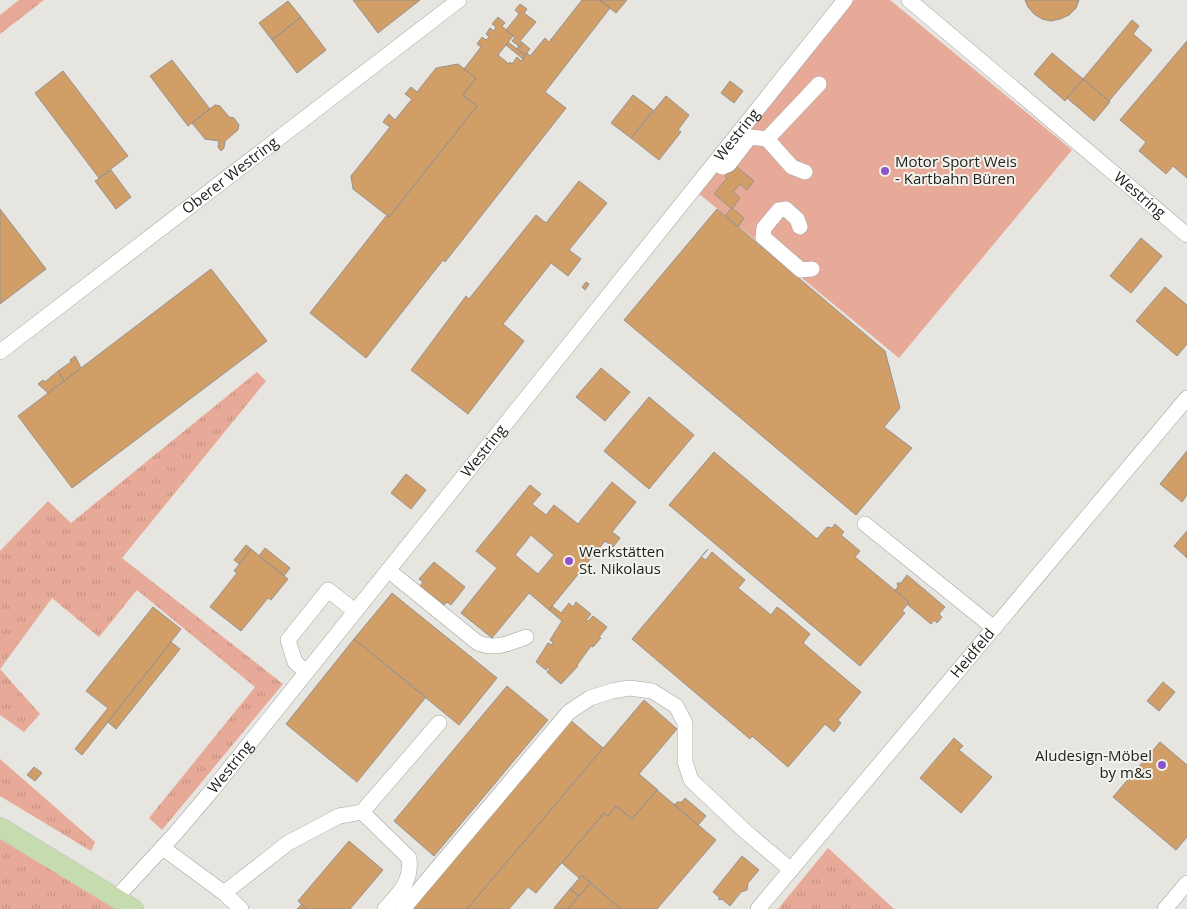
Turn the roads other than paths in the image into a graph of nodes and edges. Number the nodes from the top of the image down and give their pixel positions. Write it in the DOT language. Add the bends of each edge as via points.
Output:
graph roads {
  1 [pos="459,0"];
  2 [pos="845,0"];
  3 [pos="909,0"];
  4 [pos="819,84"];
  5 [pos="767,139"];
  6 [pos="716,162"];
  7 [pos="804,172"];
  8 [pos="800,227"];
  9 [pos="1187,235"];
  10 [pos="812,269"];
  11 [pos="0,352"];
  12 [pos="1187,398"];
  13 [pos="865,524"];
  14 [pos="388,570"];
  15 [pos="355,611"];
  16 [pos="994,628"];
  17 [pos="526,638"];
  18 [pos="306,672"];
  19 [pos="439,723"];
  20 [pos="362,812"];
  21 [pos="0,827"];
  22 [pos="163,848"];
  23 [pos="791,870"];
  24 [pos="1187,883"];
  25 [pos="224,893"];
  26 [pos="116,898"];
  27 [pos="134,909"];
  28 [pos="241,909"];
  29 [pos="385,909"];
  30 [pos="403,909"];
  31 [pos="758,909"];
  32 [pos="1165,909"];
  1 -- 11 [label="street, Oberer Westring"];
  2 -- 6 [label="street, Westring"];
  3 -- 9 [label="street, Westring"];
  4 -- 5 [label="street"];
  5 -- 6 [label="street" via="750,137 729,164 722,167"];
  5 -- 7 [label="street" via="792,167"];
  6 -- 14 [label="street, Westring"];
  8 -- 10 [label="street" via="798,219 786,209 780,210 764,228 763,237 801,270"];
  12 -- 16 [label="street, Heidfeld"];
  13 -- 16 [label="street"];
  14 -- 15 [label="street, Westring"];
  14 -- 17 [label="street" via="478,643 492,647"];
  15 -- 18 [label="street, Westring"];
  15 -- 18 [label="street" via="328,590 288,640 295,662"];
  16 -- 23 [label="street, Heidfeld"];
  18 -- 22 [label="street, Westring"];
  19 -- 20 [label="street"];
  20 -- 25 [label="street" via="339,816 288,843"];
  20 -- 29 [label="street" via="409,858 405,886"];
  21 -- 26 [label="main road"];
  22 -- 25 [label="street"];
  22 -- 26 [label="street, Westring"];
  23 -- 30 [label="street" via="691,780 686,762 685,723 676,706 652,691 629,688 590,698 569,712"];
  23 -- 31 [label="street, Heidfeld"];
  24 -- 32 [label="street"];
  25 -- 28 [label="street"];
  26 -- 27 [label="main road"];
}
